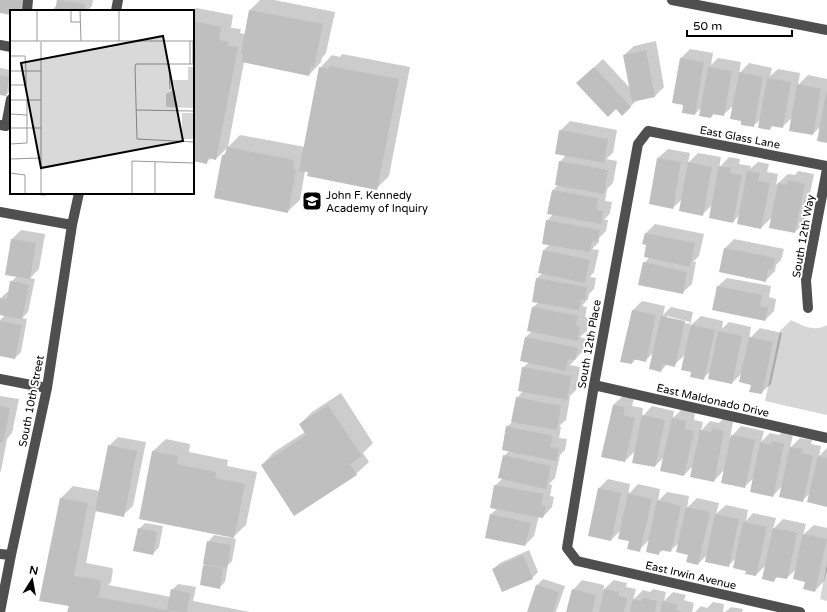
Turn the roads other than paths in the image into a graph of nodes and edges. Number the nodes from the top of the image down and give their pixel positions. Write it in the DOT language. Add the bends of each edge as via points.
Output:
graph roads {
  1 [pos="28,0"];
  2 [pos="118,0"];
  3 [pos="672,0"];
  4 [pos="27,10"];
  5 [pos="116,10"];
  6 [pos="827,30"];
  7 [pos="0,45"];
  8 [pos="10,47"];
  9 [pos="10,104"];
  10 [pos="0,125"];
  11 [pos="648,131"];
  12 [pos="827,167"];
  13 [pos="79,194"];
  14 [pos="0,212"];
  15 [pos="72,226"];
  16 [pos="808,308"];
  17 [pos="0,379"];
  18 [pos="594,385"];
  19 [pos="47,388"];
  20 [pos="827,438"];
  21 [pos="0,554"];
  22 [pos="11,555"];
  23 [pos="577,561"];
  24 [pos="0,612"];
  25 [pos="800,612"];
  1 -- 4 [label="street"];
  2 -- 5 [label="street"];
  3 -- 6 [label="street"];
  7 -- 8 [label="street"];
  9 -- 10 [label="street" via="6,126"];
  11 -- 12 [label="street, East Glass Lane"];
  11 -- 18 [label="street, South 12th Place" via="638,144"];
  12 -- 16 [label="street, South 12th Way" via="806,280"];
  13 -- 15 [label="street, South 10th Street"];
  14 -- 15 [label="street"];
  15 -- 19 [label="street, South 10th Street"];
  17 -- 19 [label="street"];
  18 -- 20 [label="street, East Maldonado Drive"];
  18 -- 23 [label="street, South 12th Place" via="567,548"];
  19 -- 22 [label="street, South 10th Street"];
  21 -- 22 [label="street"];
  22 -- 24 [label="street, South 10th Street"];
  23 -- 25 [label="street, East Irwin Avenue"];
}
